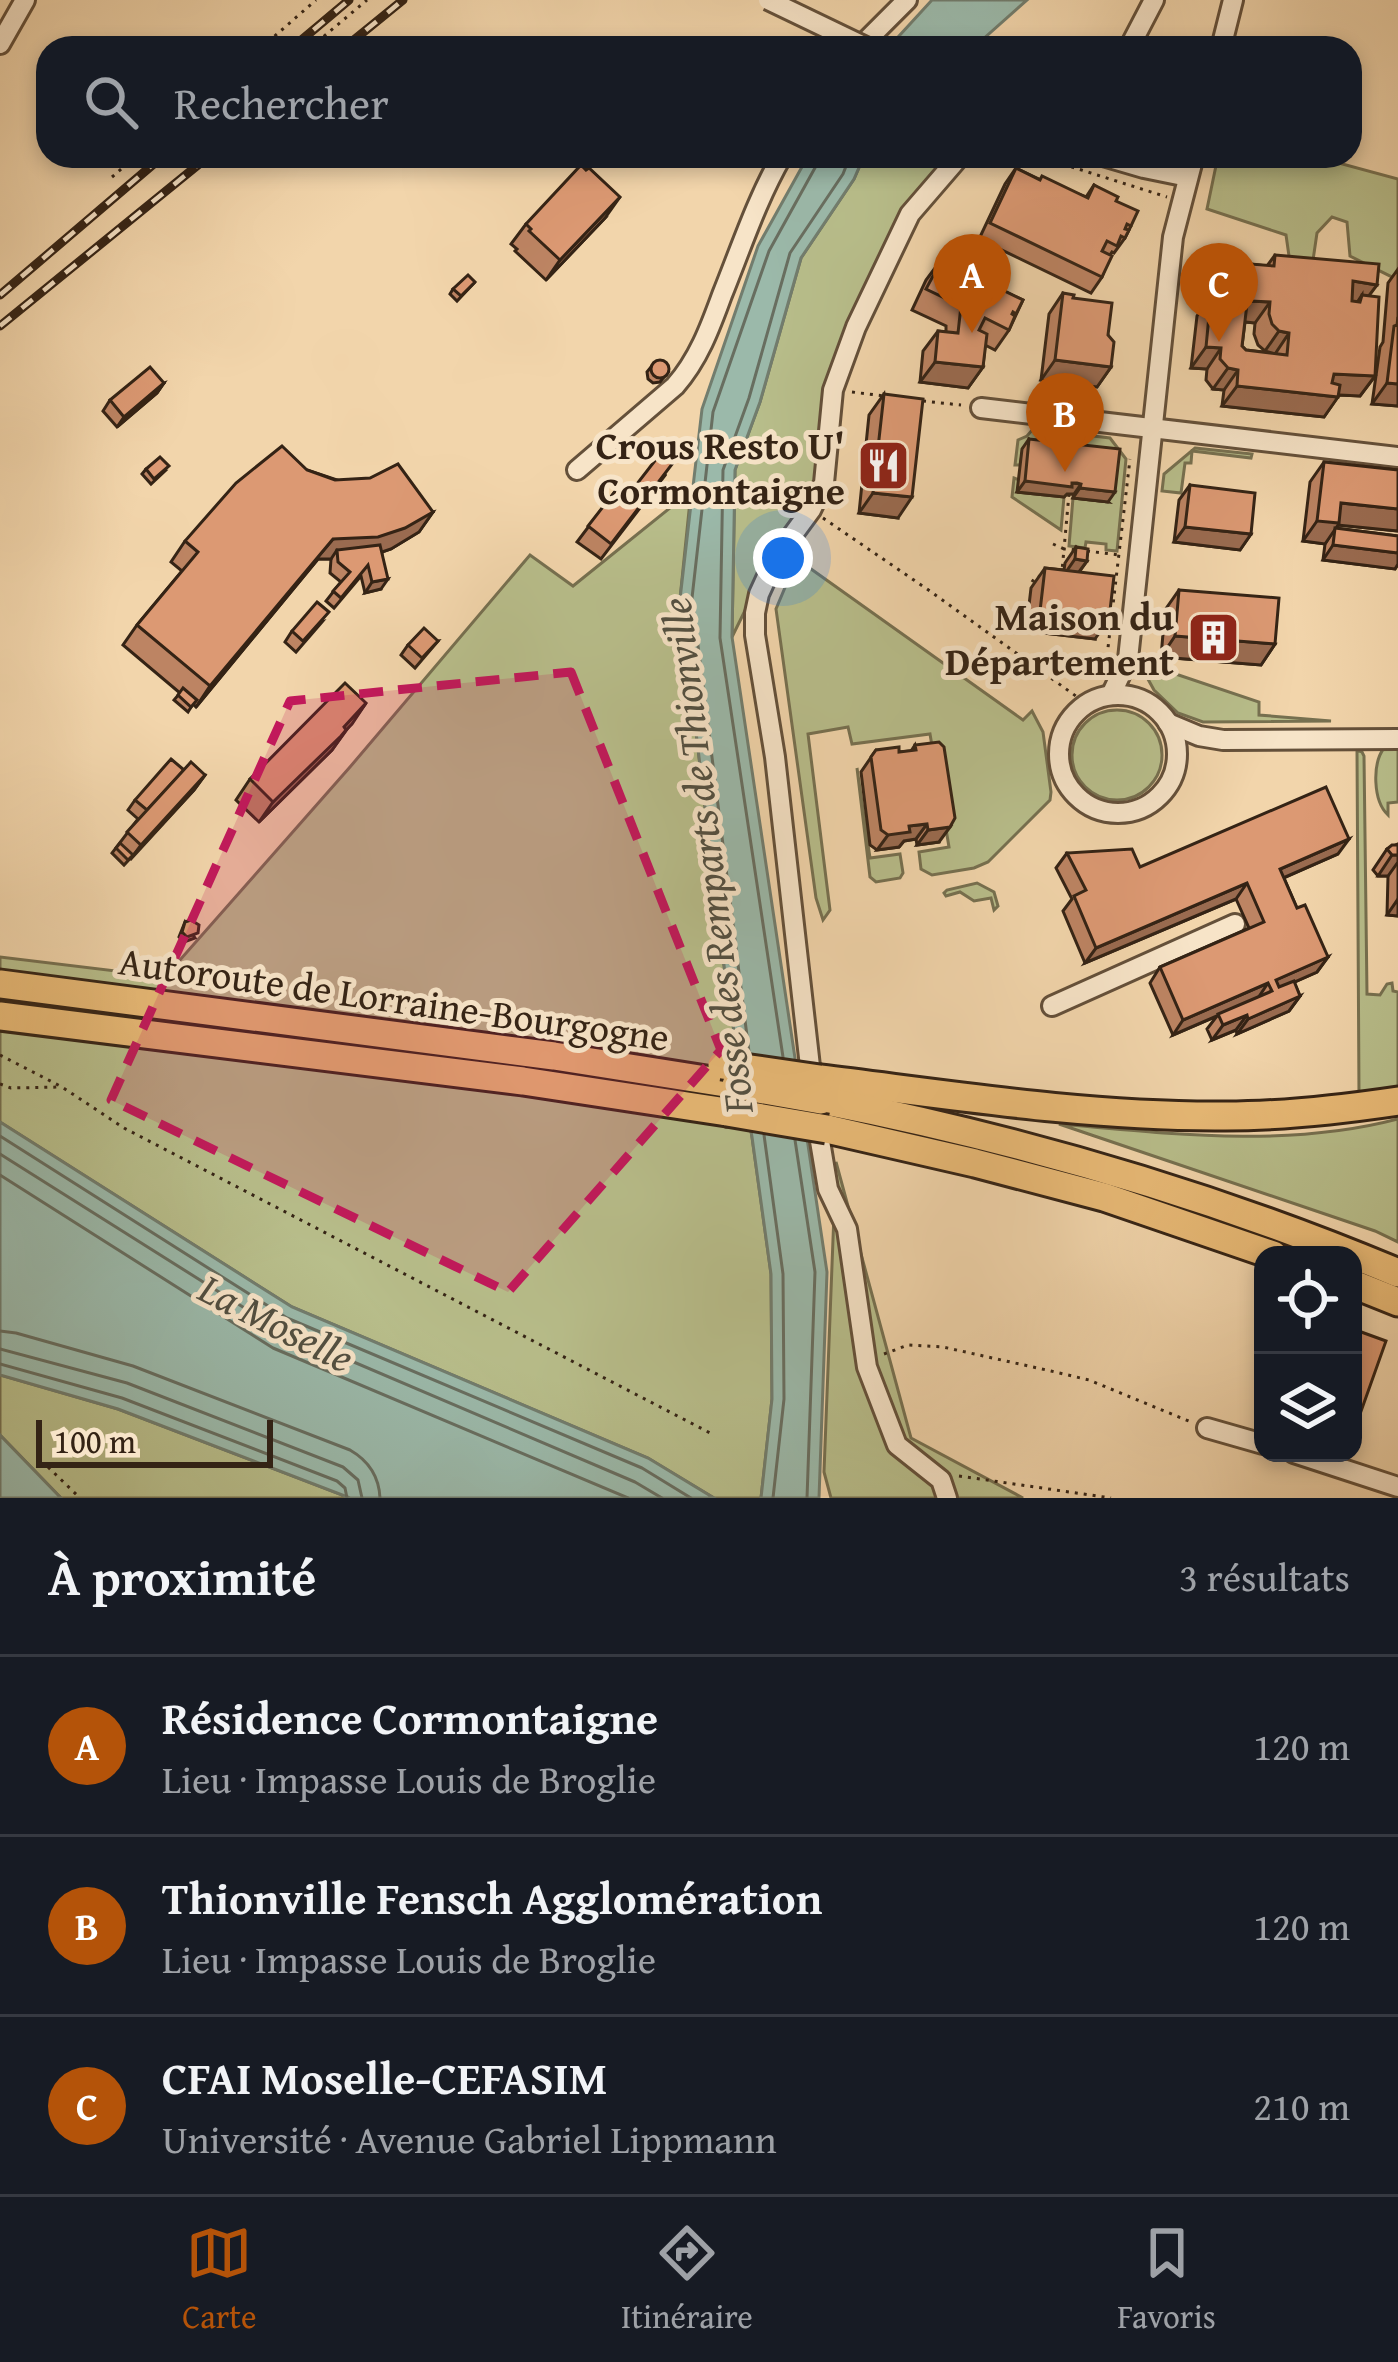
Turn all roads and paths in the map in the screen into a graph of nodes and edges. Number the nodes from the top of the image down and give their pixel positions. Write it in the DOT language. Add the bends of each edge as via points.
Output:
graph roads {
  1 [pos="25,0"];
  2 [pos="316,0"];
  3 [pos="367,0"];
  4 [pos="768,0"];
  5 [pos="907,0"];
  6 [pos="1154,0"];
  7 [pos="1233,0"];
  8 [pos="274,36"];
  9 [pos="324,36"];
  10 [pos="843,36"];
  11 [pos="871,36"];
  12 [pos="1136,36"];
  13 [pos="1224,36"];
  14 [pos="0,44"];
  15 [pos="122,168"];
  16 [pos="776,168"];
  17 [pos="950,168"];
  18 [pos="1075,168"];
  19 [pos="1141,168"];
  20 [pos="1191,168"];
  21 [pos="112,177"];
  22 [pos="1188,177"];
  23 [pos="1182,202"];
  24 [pos="833,390"];
  25 [pos="896,398"];
  26 [pos="917,400"];
  27 [pos="981,408"];
  28 [pos="1152,428"];
  29 [pos="1398,457"];
  30 [pos="1130,459"];
  31 [pos="577,470"];
  32 [pos="1070,494"];
  33 [pos="811,510"];
  34 [pos="1053,544"];
  35 [pos="1064,549"];
  36 [pos="1119,555"];
  37 [pos="1127,556"];
  38 [pos="1049,578"];
  39 [pos="1061,579"];
  40 [pos="1032,582"];
  41 [pos="1128,658"];
  42 [pos="1108,687"];
  43 [pos="1139,699"];
  44 [pos="1087,704"];
  45 [pos="1168,723"];
  46 [pos="1223,740"];
  47 [pos="1398,740"];
  48 [pos="1175,768"];
  49 [pos="1234,924"];
  50 [pos="1,984"];
  51 [pos="1052,1006"];
  52 [pos="0,1016"];
  53 [pos="0,1055"];
  54 [pos="0,1084"];
  55 [pos="62,1087"];
  56 [pos="821,1089"];
  57 [pos="1398,1100"];
  58 [pos="1254,1248"];
  59 [pos="1398,1273"];
  60 [pos="1362,1287"];
  61 [pos="1398,1304"];
  62 [pos="866,1360"];
  63 [pos="1207,1428"];
  64 [pos="714,1436"];
  65 [pos="1254,1441"];
  66 [pos="1322,1462"];
  67 [pos="48,1467"];
  68 [pos="1398,1487"];
  69 [pos="944,1489"];
  70 [pos="80,1498"];
  71 [pos="1111,1498"];
  1 -- 14 [label="street"];
  2 -- 8 [label="path"];
  3 -- 9 [label="path"];
  4 -- 10 [label="street, bridge"];
  5 -- 11 [label="street"];
  6 -- 12 [label="street"];
  7 -- 13 [label="street"];
  15 -- 21 [label="path"];
  16 -- 31 [label="street" via="687,373"];
  17 -- 24 [label="street" via="900,232"];
  18 -- 23 [label="path"];
  19 -- 22 [label="street"];
  20 -- 22 [label="street"];
  22 -- 23 [label="street"];
  23 -- 28 [label="street"];
  24 -- 25 [label="path"];
  24 -- 33 [label="street" via="824,483"];
  26 -- 27 [label="path"];
  27 -- 28 [label="street"];
  28 -- 29 [label="street"];
  28 -- 41 [label="street"];
  30 -- 36 [label="path"];
  32 -- 35 [label="path"];
  33 -- 44 [label="path"];
  33 -- 62 [label="street" via="767,576 755,635 822,1156 847,1228"];
  34 -- 35 [label="path"];
  35 -- 36 [label="path"];
  35 -- 39 [label="path"];
  36 -- 37 [label="path"];
  36 -- 42 [label="path"];
  38 -- 40 [label="path"];
  41 -- 42 [label="street"];
  41 -- 43 [label="street"];
  42 -- 43 [label="street"];
  42 -- 44 [label="street"];
  43 -- 45 [label="street"];
  44 -- 48 [label="street" via="1065,726 1058,761 1086,804 1137,810 1165,790"];
  45 -- 46 [label="street"];
  45 -- 48 [label="street"];
  46 -- 47 [label="street"];
  46 -- 48 [label="street"];
  49 -- 51 [label="street"];
  50 -- 56 [label="highway, Autoroute de Lorraine-Bourgogne, bridge" via="554,1056 604,1052"];
  52 -- 58 [label="highway, Autoroute de Lorraine-Bourgogne, bridge" via="523,1081 827,1129 1104,1197"];
  53 -- 55 [label="path"];
  54 -- 55 [label="path"];
  55 -- 64 [label="path" via="124,1128"];
  56 -- 57 [label="highway" via="1214,1117"];
  56 -- 59 [label="highway" via="1123,1174"];
  60 -- 61 [label="highway"];
  62 -- 63 [label="path" via="908,1345 943,1347 1089,1380"];
  62 -- 69 [label="street" via="897,1444"];
  63 -- 65 [label="street"];
  66 -- 68 [label="street"];
  67 -- 70 [label="path"];
  69 -- 71 [label="path" via="956,1476"];
}
